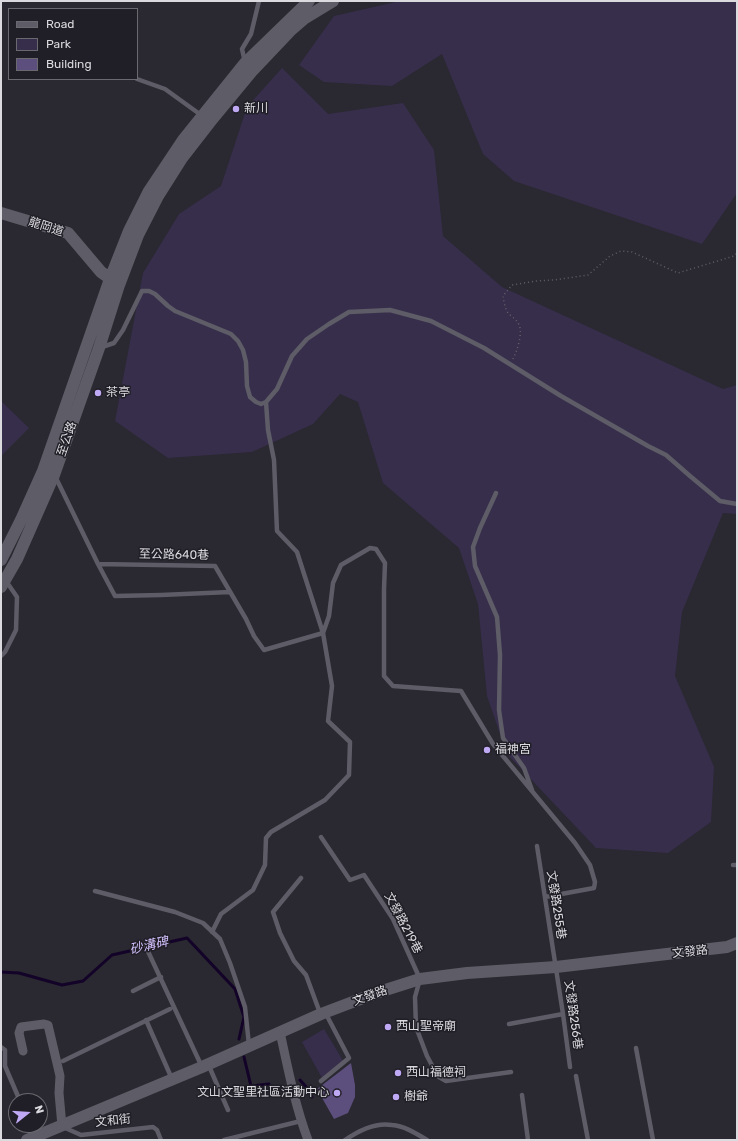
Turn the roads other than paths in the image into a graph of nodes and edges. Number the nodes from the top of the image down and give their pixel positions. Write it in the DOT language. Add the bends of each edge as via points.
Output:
graph roads {
  1 [pos="259,1"];
  2 [pos="333,1"];
  3 [pos="307,2"];
  4 [pos="305,18"];
  5 [pos="249,67"];
  6 [pos="138,79"];
  7 [pos="206,118"];
  8 [pos="1,213"];
  9 [pos="114,282"];
  10 [pos="87,343"];
  11 [pos="100,348"];
  12 [pos="266,402"];
  13 [pos="49,473"];
  14 [pos="496,493"];
  15 [pos="737,504"];
  16 [pos="1,560"];
  17 [pos="98,564"];
  18 [pos="2,582"];
  19 [pos="230,592"];
  20 [pos="323,633"];
  21 [pos="1,656"];
  22 [pos="534,794"];
  23 [pos="321,837"];
  24 [pos="537,846"];
  25 [pos="301,878"];
  26 [pos="95,891"];
  27 [pos="545,897"];
  28 [pos="212,932"];
  29 [pos="737,943"];
  30 [pos="145,945"];
  31 [pos="556,966"];
  32 [pos="161,977"];
  33 [pos="420,979"];
  34 [pos="133,992"];
  35 [pos="170,1009"];
  36 [pos="323,1013"];
  37 [pos="563,1014"];
  38 [pos="146,1020"];
  39 [pos="509,1024"];
  40 [pos="280,1032"];
  41 [pos="249,1046"];
  42 [pos="1,1047"];
  43 [pos="636,1048"];
  44 [pos="23,1052"];
  45 [pos="63,1061"];
  46 [pos="205,1065"];
  47 [pos="570,1067"];
  48 [pos="511,1072"];
  49 [pos="576,1076"];
  50 [pos="172,1079"];
  51 [pos="321,1081"];
  52 [pos="17,1093"];
  53 [pos="522,1095"];
  54 [pos="228,1110"];
  55 [pos="301,1122"];
  56 [pos="62,1126"];
  57 [pos="32,1138"];
  58 [pos="161,1140"];
  59 [pos="224,1140"];
  60 [pos="308,1140"];
  61 [pos="345,1140"];
  62 [pos="427,1140"];
  63 [pos="528,1140"];
  64 [pos="588,1140"];
  65 [pos="653,1140"];
  1 -- 5 [label="lane" via="251,34 242,49"];
  2 -- 4 [label="street"];
  3 -- 4 [label="lane"];
  3 -- 5 [label="street"];
  4 -- 5 [label="street"];
  5 -- 7 [label="street"];
  6 -- 7 [label="lane" via="165,89"];
  7 -- 9 [label="street" via="183,140 149,191 129,231"];
  8 -- 9 [label="street, 龍岡道" via="68,233 100,272"];
  9 -- 10 [label="street, 至公路"];
  9 -- 11 [label="street, 至公路"];
  10 -- 11 [label="lane"];
  10 -- 13 [label="street, 至公路"];
  11 -- 12 [label="lane" via="114,343 142,292 149,291 175,311 231,334 243,350 250,397 261,404"];
  11 -- 13 [label="street, 至公路"];
  12 -- 15 [label="lane" via="277,389 292,356 308,339 349,312 390,310 431,321 484,348 616,428 666,455 720,501"];
  12 -- 20 [label="lane" via="274,460 276,531 297,552"];
  13 -- 16 [label="street, 至公路"];
  13 -- 17 [label="lane"];
  13 -- 18 [label="street, 至公路" via="17,559"];
  14 -- 22 [label="lane" via="473,547 475,566 497,618 500,655 499,710 503,738 524,768"];
  17 -- 19 [label="lane, 至公路640巷" via="215,566"];
  17 -- 19 [label="lane" via="115,596"];
  18 -- 21 [label="lane" via="17,597 16,630"];
  19 -- 20 [label="lane, 至公路640巷" via="264,650"];
  20 -- 22 [label="lane" via="329,616 333,583 341,565 370,548 376,549 385,563 384,676 393,686 461,691 493,744"];
  20 -- 28 [label="lane" via="332,686 328,721 350,742 349,775 325,800 271,832 266,838 265,865 253,890 221,914"];
  22 -- 27 [label="lane" via="575,843 590,865 594,882 594,888"];
  23 -- 33 [label="lane, 文發路219巷" via="350,880 364,875 393,919"];
  24 -- 27 [label="lane, 文發路255巷"];
  25 -- 36 [label="lane" via="273,912 280,933 294,961 306,975"];
  26 -- 28 [label="lane" via="175,912 203,923"];
  27 -- 31 [label="lane, 文發路255巷"];
  28 -- 41 [label="lane" via="220,939 245,1007"];
  29 -- 31 [label="street, 文發路" via="727,947"];
  30 -- 32 [label="lane"];
  31 -- 33 [label="street, 文發路"];
  31 -- 37 [label="lane, 文發路256巷"];
  32 -- 34 [label="lane"];
  32 -- 46 [label="lane"];
  33 -- 36 [label="street, 文發路"];
  33 -- 48 [label="lane" via="415,997 416,1028 439,1077 446,1081"];
  35 -- 38 [label="lane"];
  36 -- 40 [label="street, 文發路"];
  36 -- 51 [label="lane" via="349,1058"];
  37 -- 39 [label="lane"];
  37 -- 47 [label="lane, 文發路256巷"];
  38 -- 45 [label="lane"];
  38 -- 50 [label="lane"];
  40 -- 41 [label="street, 文發路"];
  40 -- 55 [label="street"];
  41 -- 46 [label="street, 文發路"];
  42 -- 52 [label="lane" via="5,1050 5,1066"];
  43 -- 65 [label="lane"];
  44 -- 56 [label="street" via="19,1033 21,1027 48,1025 60,1076"];
  46 -- 50 [label="street, 文發路"];
  46 -- 54 [label="lane"];
  49 -- 64 [label="lane"];
  50 -- 56 [label="street, 文發路"];
  53 -- 63 [label="lane"];
  55 -- 59 [label="lane"];
  55 -- 60 [label="street"];
  56 -- 57 [label="street, 文發路"];
  56 -- 58 [label="lane, 文和街" via="82,1135 153,1127"];
  61 -- 62 [label="lane" via="360,1130 392,1125"];
}
